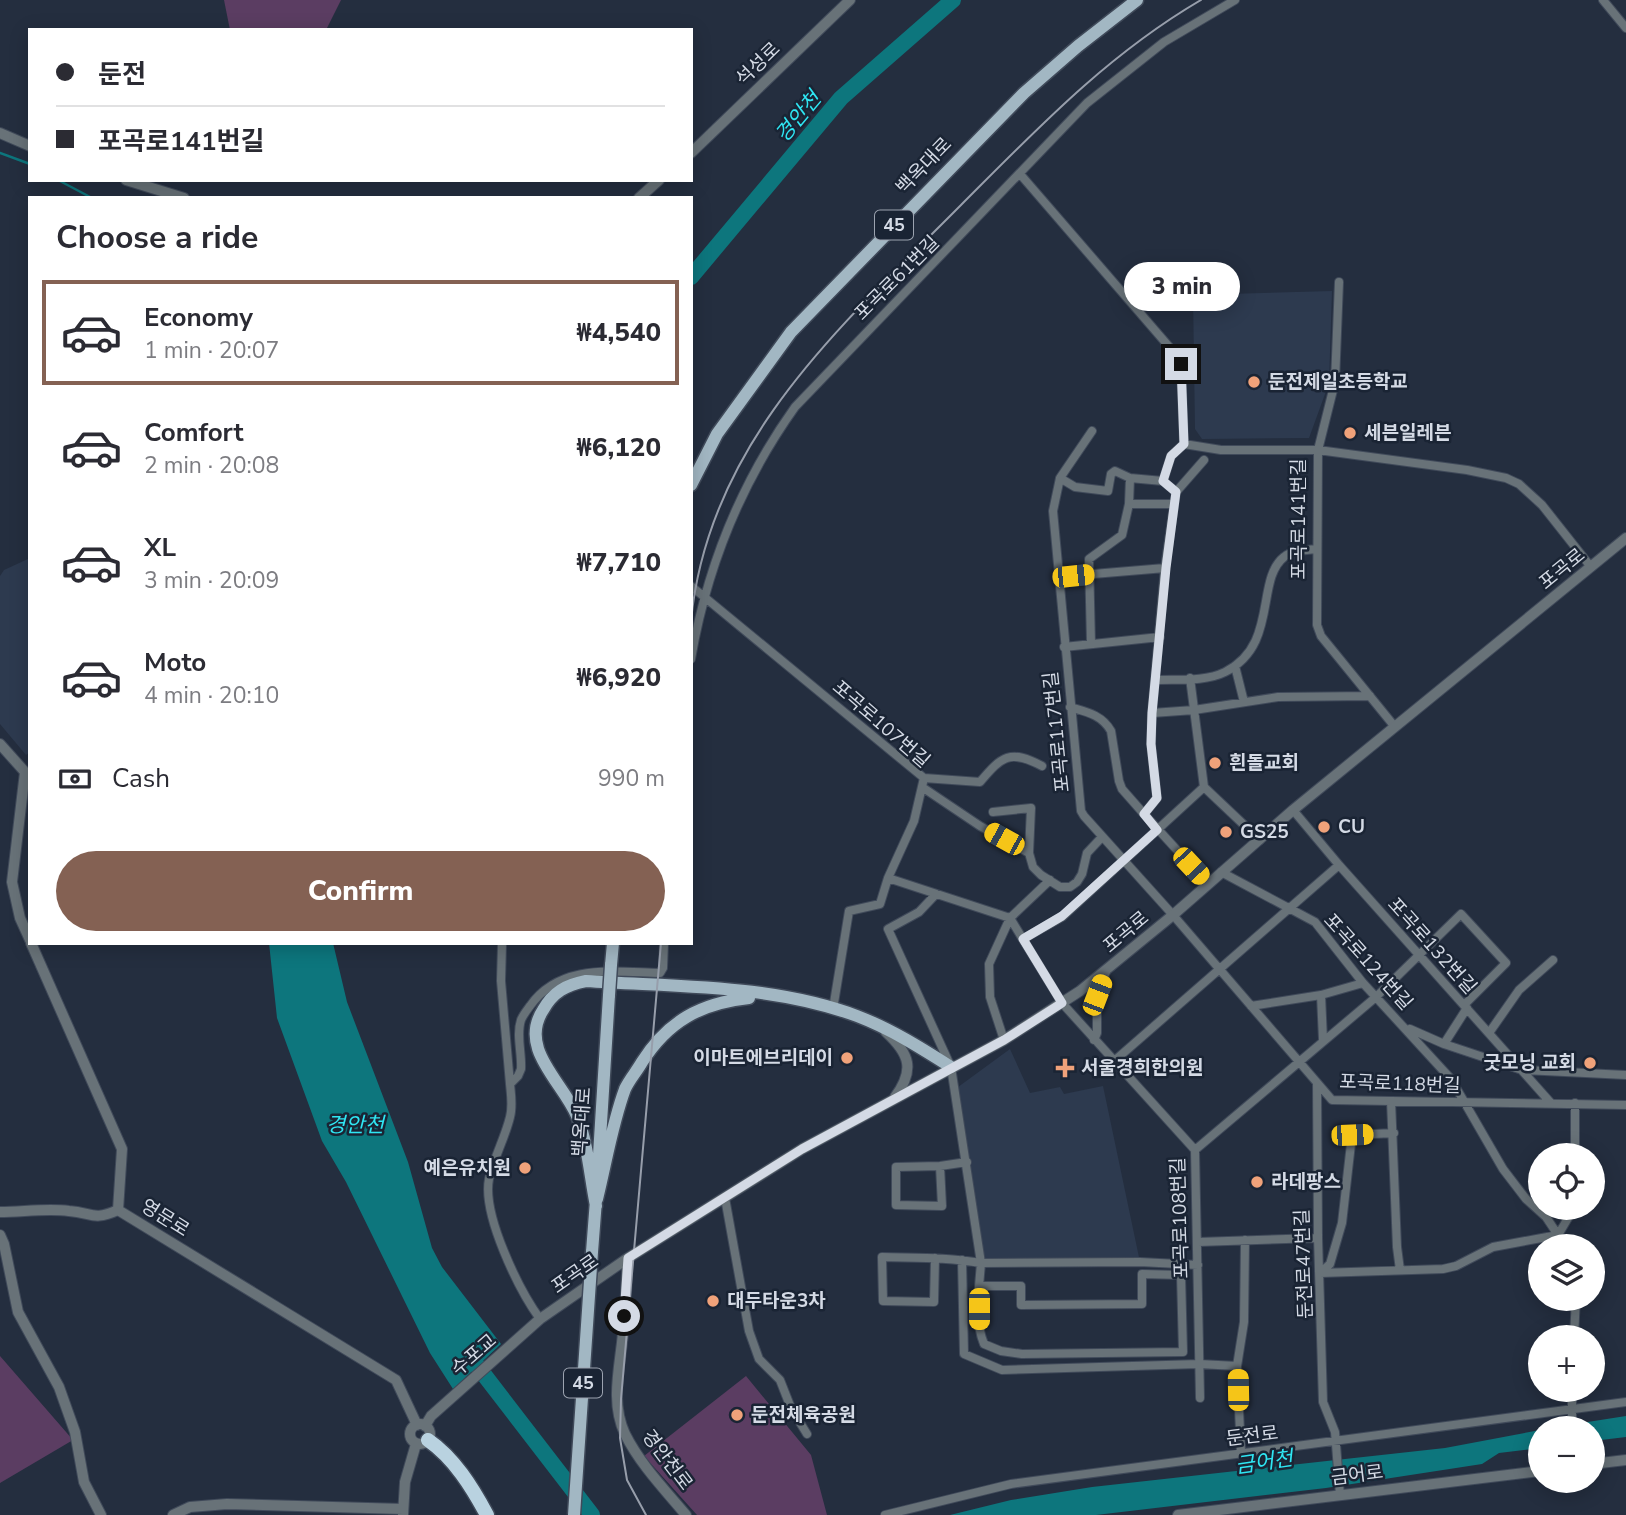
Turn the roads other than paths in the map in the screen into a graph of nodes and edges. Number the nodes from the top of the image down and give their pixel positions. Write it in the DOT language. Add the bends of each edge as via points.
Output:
graph roads {
  1 [pos="850,0"];
  2 [pos="1137,0"];
  3 [pos="1235,0"];
  4 [pos="1603,0"];
  5 [pos="1626,28"];
  6 [pos="0,133"];
  7 [pos="28,145"];
  8 [pos="693,151"];
  9 [pos="1020,174"];
  10 [pos="132,182"];
  11 [pos="657,182"];
  12 [pos="178,196"];
  13 [pos="641,196"];
  14 [pos="1339,282"];
  15 [pos="1092,431"];
  16 [pos="1184,444"];
  17 [pos="1318,450"];
  18 [pos="1204,460"];
  19 [pos="1060,478"];
  20 [pos="1130,478"];
  21 [pos="693,481"];
  22 [pos="1163,481"];
  23 [pos="1176,492"];
  24 [pos="1129,504"];
  25 [pos="1174,504"];
  26 [pos="1626,538"];
  27 [pos="1315,549"];
  28 [pos="1591,567"];
  29 [pos="1166,568"];
  30 [pos="1088,574"];
  31 [pos="1057,578"];
  32 [pos="693,588"];
  33 [pos="704,596"];
  34 [pos="1160,636"];
  35 [pos="1091,643"];
  36 [pos="1065,647"];
  37 [pos="693,649"];
  38 [pos="1235,666"];
  39 [pos="1190,678"];
  40 [pos="1156,680"];
  41 [pos="1370,696"];
  42 [pos="1244,702"];
  43 [pos="1070,707"];
  44 [pos="1194,710"];
  45 [pos="1152,713"];
  46 [pos="1395,727"];
  47 [pos="0,744"];
  48 [pos="1042,766"];
  49 [pos="27,770"];
  50 [pos="923,783"];
  51 [pos="1204,787"];
  52 [pos="1293,810"];
  53 [pos="993,812"];
  54 [pos="1144,814"];
  55 [pos="1157,830"];
  56 [pos="1102,837"];
  57 [pos="1260,840"];
  58 [pos="1029,853"];
  59 [pos="1122,860"];
  60 [pos="1339,865"];
  61 [pos="1221,872"];
  62 [pos="888,878"];
  63 [pos="1050,880"];
  64 [pos="1208,884"];
  65 [pos="936,894"];
  66 [pos="1287,909"];
  67 [pos="1173,915"];
  68 [pos="1010,918"];
  69 [pos="28,935"];
  70 [pos="1023,939"];
  71 [pos="33,945"];
  72 [pos="502,945"];
  73 [pos="613,945"];
  74 [pos="664,945"];
  75 [pos="1418,954"];
  76 [pos="1553,960"];
  77 [pos="1221,970"];
  78 [pos="1106,972"];
  79 [pos="1363,983"];
  80 [pos="773,995"];
  81 [pos="1321,995"];
  82 [pos="1376,997"];
  83 [pos="1062,1003"];
  84 [pos="1251,1006"];
  85 [pos="1465,1007"];
  86 [pos="833,1009"];
  87 [pos="878,1025"];
  88 [pos="1404,1026"];
  89 [pos="1489,1032"];
  90 [pos="1004,1040"];
  91 [pos="1094,1040"];
  92 [pos="1323,1040"];
  93 [pos="1444,1044"];
  94 [pos="1298,1060"];
  95 [pos="1113,1062"];
  96 [pos="951,1067"];
  97 [pos="1522,1070"];
  98 [pos="1626,1075"];
  99 [pos="1317,1083"];
  100 [pos="510,1084"];
  101 [pos="1391,1101"];
  102 [pos="890,1102"];
  103 [pos="1550,1102"];
  104 [pos="1465,1103"];
  105 [pos="1575,1103"];
  106 [pos="1626,1105"];
  107 [pos="1394,1133"];
  108 [pos="1575,1143"];
  109 [pos="1195,1150"];
  110 [pos="967,1163"];
  111 [pos="940,1166"];
  112 [pos="725,1198"];
  113 [pos="596,1206"];
  114 [pos="118,1210"];
  115 [pos="0,1212"];
  116 [pos="1557,1234"];
  117 [pos="0,1235"];
  118 [pos="1318,1238"];
  119 [pos="1245,1240"];
  120 [pos="1528,1241"];
  121 [pos="1198,1242"];
  122 [pos="628,1258"];
  123 [pos="935,1258"];
  124 [pos="962,1259"];
  125 [pos="981,1263"];
  126 [pos="1198,1265"];
  127 [pos="1400,1270"];
  128 [pos="1320,1273"];
  129 [pos="979,1286"];
  130 [pos="540,1319"];
  131 [pos="530,1329"];
  132 [pos="1199,1364"];
  133 [pos="1237,1366"];
  134 [pos="1200,1398"];
  135 [pos="1572,1402"];
  136 [pos="1626,1402"];
  137 [pos="1572,1413"];
  138 [pos="422,1434"];
  139 [pos="807,1434"];
  140 [pos="1336,1441"];
  141 [pos="1241,1453"];
  142 [pos="1626,1460"];
  143 [pos="1605,1462"];
  144 [pos="1528,1472"];
  145 [pos="1340,1495"];
  146 [pos="403,1512"];
  147 [pos="101,1515"];
  148 [pos="173,1515"];
  149 [pos="487,1515"];
  150 [pos="575,1515"];
  151 [pos="687,1515"];
  152 [pos="885,1515"];
  153 [pos="1178,1515"];
  1 -- 8 [label="street, 석성로"];
  2 -- 21 [label="main road, 백옥대로 / 45" via="1024,93 791,332 717,434"];
  3 -- 9 [label="street, 포곡로61번길" via="1164,42 1087,103"];
  4 -- 5 [label="street"];
  6 -- 7 [label="street"];
  9 -- 16 [label="street" via="1178,357"];
  9 -- 33 [label="street, 포곡로61번길" via="795,407 762,455 742,496"];
  10 -- 12 [label="street"];
  11 -- 13 [label="street"];
  14 -- 17 [label="street" via="1335,382"];
  15 -- 19 [label="street"];
  16 -- 17 [label="street, 포곡로141번길" via="1221,450"];
  16 -- 22 [label="street" via="1171,456"];
  17 -- 27 [label="street, 포곡로141번길"];
  17 -- 28 [label="street" via="1506,478 1542,505"];
  18 -- 23 [label="street"];
  19 -- 20 [label="street" via="1075,487 1100,492 1108,491 1115,471"];
  19 -- 31 [label="street, 포곡로117번길" via="1053,511"];
  20 -- 22 [label="street"];
  20 -- 24 [label="street"];
  22 -- 23 [label="street"];
  23 -- 25 [label="street"];
  24 -- 25 [label="street"];
  24 -- 30 [label="street" via="1122,535 1089,559"];
  25 -- 29 [label="street"];
  26 -- 28 [label="street, 포곡로"];
  27 -- 38 [label="street" via="1285,556 1276,566 1259,634"];
  27 -- 41 [label="street, 포곡로141번길" via="1317,625"];
  28 -- 46 [label="street, 포곡로"];
  29 -- 30 [label="street"];
  29 -- 34 [label="street"];
  30 -- 31 [label="street"];
  30 -- 35 [label="street"];
  31 -- 36 [label="street, 포곡로117번길"];
  32 -- 33 [label="street, 포곡로107번길"];
  33 -- 37 [label="street, 포곡로61번길"];
  33 -- 50 [label="street, 포곡로107번길"];
  34 -- 35 [label="street"];
  34 -- 40 [label="street"];
  35 -- 36 [label="street"];
  36 -- 43 [label="street, 포곡로117번길"];
  38 -- 39 [label="street" via="1223,673"];
  38 -- 42 [label="street"];
  39 -- 40 [label="street"];
  39 -- 44 [label="street"];
  40 -- 45 [label="street"];
  41 -- 42 [label="street"];
  41 -- 46 [label="street, 포곡로141번길"];
  42 -- 44 [label="street"];
  43 -- 54 [label="street" via="1107,723 1122,789"];
  43 -- 56 [label="street, 포곡로117번길" via="1081,811"];
  44 -- 45 [label="street"];
  44 -- 51 [label="street"];
  45 -- 54 [label="street" via="1157,798"];
  46 -- 52 [label="street, 포곡로"];
  47 -- 49 [label="street, 영문로"];
  48 -- 50 [label="street" via="1015,756 997,762 980,782"];
  49 -- 69 [label="street, 영문로" via="12,882"];
  50 -- 58 [label="street" via="980,826"];
  50 -- 62 [label="street, 포곡로107번길" via="908,836"];
  51 -- 55 [label="street"];
  51 -- 57 [label="street"];
  52 -- 57 [label="street, 포곡로"];
  52 -- 60 [label="street, 포곡로132번길"];
  53 -- 58 [label="street" via="1031,808"];
  54 -- 55 [label="street"];
  55 -- 59 [label="street"];
  55 -- 64 [label="street"];
  56 -- 59 [label="street, 포곡로117번길"];
  56 -- 63 [label="street" via="1087,853 1077,882 1060,887"];
  57 -- 61 [label="street, 포곡로"];
  58 -- 63 [label="street" via="1034,867"];
  59 -- 67 [label="street, 포곡로117번길"];
  59 -- 70 [label="street" via="1062,916"];
  60 -- 66 [label="street"];
  60 -- 75 [label="street, 포곡로132번길"];
  61 -- 64 [label="street, 포곡로"];
  61 -- 66 [label="street, 포곡로124번길"];
  62 -- 65 [label="street"];
  62 -- 86 [label="street, 포곡로107번길" via="880,904 849,911"];
  63 -- 68 [label="street"];
  64 -- 67 [label="street, 포곡로"];
  65 -- 68 [label="street"];
  65 -- 96 [label="street" via="919,912 887,929"];
  66 -- 77 [label="street"];
  66 -- 79 [label="street, 포곡로124번길" via="1315,922"];
  67 -- 77 [label="street, 포곡로118번길"];
  67 -- 78 [label="street, 포곡로"];
  68 -- 70 [label="street"];
  68 -- 90 [label="street" via="989,972 990,997"];
  70 -- 83 [label="street"];
  71 -- 114 [label="street, 영문로" via="122,1150"];
  72 -- 100 [label="street"];
  73 -- 113 [label="main road, 백옥대로 / 45, bridge"];
  74 -- 100 [label="street" via="660,972 580,973 544,989 520,1022 521,1069"];
  75 -- 82 [label="street"];
  75 -- 85 [label="street, 포곡로132번길"];
  75 -- 85 [label="street" via="1461,914 1506,963"];
  76 -- 89 [label="street" via="1519,990"];
  77 -- 84 [label="street, 포곡로118번길"];
  77 -- 95 [label="street"];
  78 -- 83 [label="street, 포곡로"];
  78 -- 91 [label="street" via="1097,995"];
  79 -- 81 [label="street"];
  79 -- 82 [label="street, 포곡로124번길"];
  80 -- 86 [label="main road"];
  80 -- 113 [label="main road" via="710,1005 656,1040 626,1086"];
  80 -- 113 [label="main road" via="586,981 571,984 549,1000 540,1014 536,1044 578,1118"];
  81 -- 84 [label="street"];
  81 -- 92 [label="street"];
  82 -- 88 [label="street, 포곡로124번길"];
  82 -- 92 [label="street"];
  83 -- 90 [label="street, 포곡로"];
  83 -- 91 [label="street, 포곡로108번길"];
  84 -- 94 [label="street, 포곡로118번길"];
  85 -- 89 [label="street, 포곡로132번길"];
  85 -- 93 [label="street"];
  86 -- 87 [label="main road"];
  87 -- 96 [label="main road"];
  87 -- 102 [label="street" via="898,1043 908,1068 905,1083"];
  88 -- 93 [label="street"];
  88 -- 104 [label="street, 포곡로124번길" via="1451,1079"];
  89 -- 97 [label="street, 포곡로132번길"];
  90 -- 96 [label="street, 포곡로"];
  91 -- 95 [label="street, 포곡로108번길"];
  92 -- 94 [label="street"];
  93 -- 97 [label="street"];
  94 -- 99 [label="street, 포곡로118번길"];
  94 -- 109 [label="street"];
  95 -- 109 [label="street, 포곡로108번길"];
  96 -- 102 [label="street, 포곡로"];
  96 -- 110 [label="street"];
  97 -- 98 [label="street"];
  97 -- 103 [label="street, 포곡로132번길"];
  99 -- 101 [label="street, 포곡로118번길" via="1332,1100"];
  99 -- 118 [label="street, 둔전로47번길"];
  100 -- 130 [label="street" via="510,1118 489,1180 489,1201 505,1252"];
  101 -- 104 [label="street, 포곡로118번길"];
  101 -- 107 [label="street"];
  102 -- 112 [label="street, 포곡로" via="802,1149"];
  103 -- 104 [label="street, 포곡로118번길"];
  103 -- 105 [label="street, 포곡로118번길"];
  104 -- 116 [label="street, 포곡로124번길" via="1503,1169"];
  105 -- 106 [label="street, 포곡로118번길"];
  105 -- 108 [label="street"];
  107 -- 127 [label="street"];
  107 -- 128 [label="street" via="1352,1135 1342,1223 1330,1264"];
  109 -- 121 [label="street, 포곡로108번길"];
  110 -- 111 [label="street"];
  110 -- 125 [label="street"];
  111 -- 111 [label="street" via="896,1167 896,1205 942,1206"];
  112 -- 122 [label="street, 포곡로"];
  112 -- 139 [label="street" via="749,1331 759,1359 780,1380"];
  113 -- 150 [label="main road, 백옥대로 / 45, bridge"];
  114 -- 115 [label="street" via="96,1217 69,1211"];
  114 -- 138 [label="street, 영문로" via="396,1380"];
  117 -- 147 [label="street" via="18,1312 60,1387 75,1432 84,1482"];
  118 -- 119 [label="street"];
  118 -- 128 [label="street, 둔전로47번길"];
  119 -- 121 [label="street"];
  119 -- 133 [label="street" via="1244,1322"];
  120 -- 127 [label="street" via="1493,1247 1443,1269"];
  121 -- 126 [label="street, 포곡로108번길"];
  122 -- 130 [label="street, 포곡로"];
  122 -- 151 [label="street, 경안천로" via="616,1398 619,1417 641,1461"];
  123 -- 123 [label="street" via="882,1257 883,1301 934,1302"];
  123 -- 124 [label="street"];
  124 -- 125 [label="street"];
  124 -- 132 [label="street" via="964,1354 1002,1370"];
  125 -- 126 [label="street"];
  125 -- 129 [label="street"];
  126 -- 132 [label="street, 포곡로108번길"];
  127 -- 128 [label="street"];
  128 -- 140 [label="street, 둔전로47번길" via="1323,1402"];
  129 -- 129 [label="street" via="979,1332 984,1344 1001,1351 1183,1352 1181,1275 1142,1274 1142,1304 1021,1305 1021,1286"];
  130 -- 131 [label="street, 포곡로"];
  131 -- 138 [label="street, 수포교" via="431,1416"];
  132 -- 133 [label="street"];
  132 -- 134 [label="street, 포곡로108번길"];
  133 -- 141 [label="street"];
  135 -- 137 [label="street"];
  136 -- 137 [label="street, 둔전로"];
  137 -- 140 [label="street, 둔전로"];
  138 -- 146 [label="street" via="405,1482"];
  138 -- 149 [label="highway" via="445,1452"];
  140 -- 141 [label="street, 둔전로"];
  140 -- 145 [label="street, 둔전로47번길"];
  141 -- 152 [label="street, 둔전로" via="1011,1484"];
  142 -- 143 [label="street"];
  144 -- 145 [label="street, 금어로"];
  145 -- 153 [label="street, 금어로"];
  146 -- 148 [label="street" via="228,1504 190,1507"];
}
